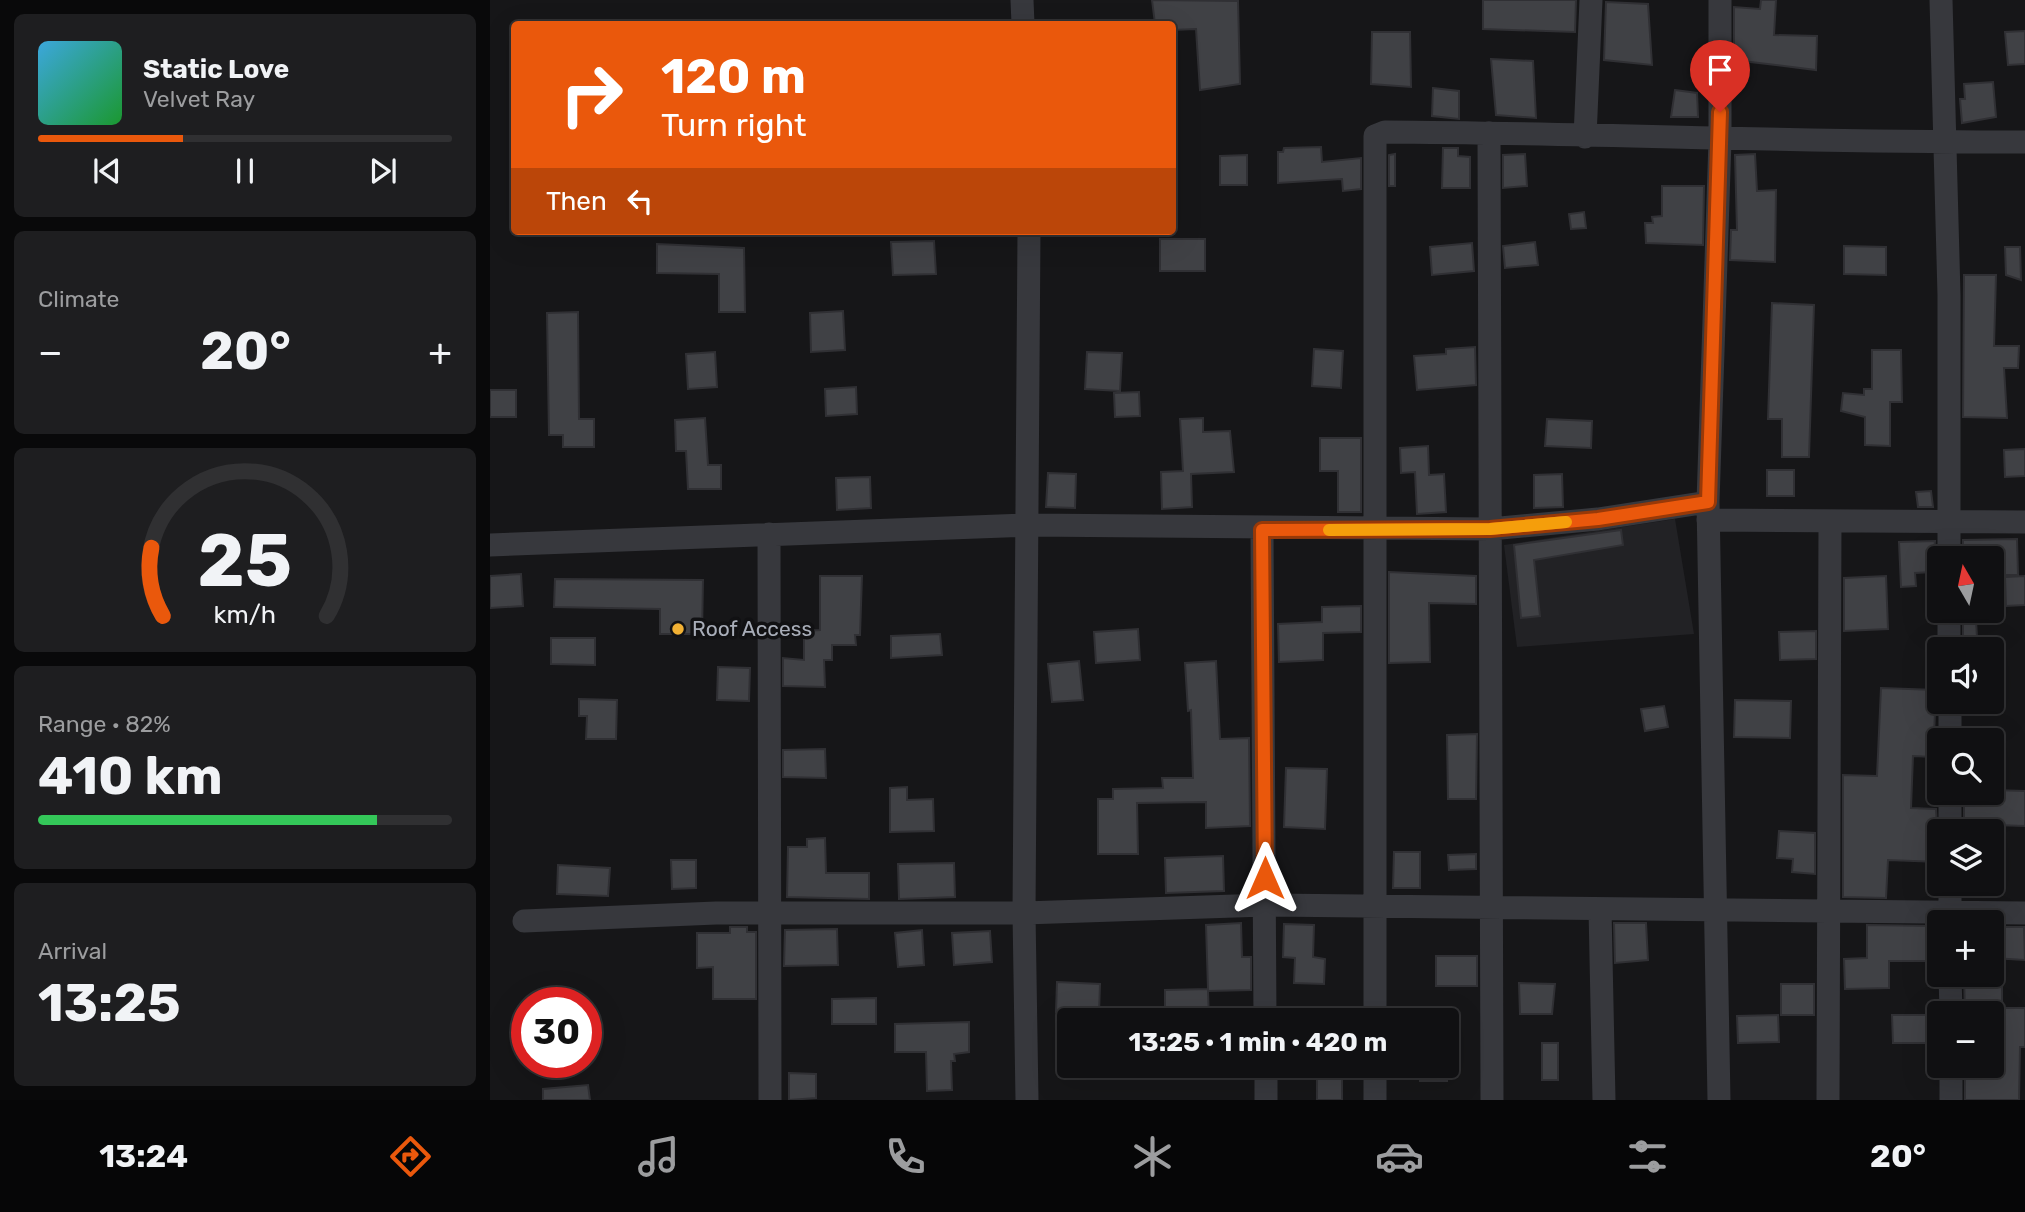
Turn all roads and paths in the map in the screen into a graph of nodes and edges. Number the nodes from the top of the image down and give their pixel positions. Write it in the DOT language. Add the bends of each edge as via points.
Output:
graph roads {
  1 [pos="1022,0"];
  2 [pos="1591,0"];
  3 [pos="1720,0"];
  4 [pos="1941,0"];
  5 [pos="1023,21"];
  6 [pos="1489,133"];
  7 [pos="1585,137"];
  8 [pos="1720,140"];
  9 [pos="2025,142"];
  10 [pos="1944,143"];
  11 [pos="1029,235"];
  12 [pos="1708,511"];
  13 [pos="1830,521"];
  14 [pos="1949,521"];
  15 [pos="2025,522"];
  16 [pos="1028,525"];
  17 [pos="1490,529"];
  18 [pos="1262,530"];
  19 [pos="1374,530"];
  20 [pos="769,534"];
  21 [pos="490,545"];
  22 [pos="1949,546"];
  23 [pos="1265,905"];
  24 [pos="1374,906"];
  25 [pos="1492,908"];
  26 [pos="1600,909"];
  27 [pos="1716,910"];
  28 [pos="1827,911"];
  29 [pos="1024,913"];
  30 [pos="2025,913"];
  31 [pos="2004,914"];
  32 [pos="768,915"];
  33 [pos="1927,917"];
  34 [pos="524,921"];
  35 [pos="1265,1008"];
  36 [pos="1375,1008"];
  37 [pos="1266,1078"];
  38 [pos="1375,1078"];
  39 [pos="1951,1078"];
  40 [pos="770,1100"];
  41 [pos="1027,1100"];
  42 [pos="1266,1100"];
  43 [pos="1375,1100"];
  44 [pos="1492,1100"];
  45 [pos="1604,1100"];
  46 [pos="1719,1100"];
  47 [pos="1828,1100"];
  48 [pos="1951,1100"];
  1 -- 5 [label="street"];
  2 -- 7 [label="street"];
  3 -- 8 [label="street"];
  4 -- 10 [label="street"];
  6 -- 7 [label="street"];
  6 -- 17 [label="street"];
  6 -- 19 [label="street" via="1385,132 1373,140"];
  7 -- 8 [label="street"];
  8 -- 10 [label="street"];
  8 -- 12 [label="street"];
  9 -- 10 [label="street"];
  10 -- 14 [label="street"];
  11 -- 16 [label="street"];
  12 -- 13 [label="street"];
  12 -- 17 [label="street"];
  12 -- 27 [label="street"];
  13 -- 14 [label="street"];
  13 -- 28 [label="street"];
  14 -- 15 [label="street"];
  14 -- 22 [label="street"];
  16 -- 18 [label="street"];
  16 -- 20 [label="street"];
  16 -- 29 [label="street"];
  17 -- 19 [label="street"];
  17 -- 25 [label="street"];
  18 -- 19 [label="street"];
  18 -- 23 [label="street"];
  19 -- 24 [label="street"];
  20 -- 21 [label="street"];
  20 -- 32 [label="street"];
  23 -- 24 [label="street"];
  23 -- 29 [label="street"];
  23 -- 35 [label="street"];
  24 -- 25 [label="street"];
  24 -- 36 [label="street"];
  25 -- 26 [label="street"];
  25 -- 44 [label="street"];
  26 -- 27 [label="street"];
  26 -- 45 [label="street"];
  27 -- 28 [label="street"];
  27 -- 46 [label="street"];
  28 -- 33 [label="street"];
  28 -- 47 [label="street"];
  29 -- 32 [label="street"];
  29 -- 41 [label="street"];
  30 -- 31 [label="street"];
  32 -- 34 [label="street"];
  32 -- 40 [label="street"];
  37 -- 42 [label="street"];
  38 -- 43 [label="street"];
  39 -- 48 [label="street"];
}
